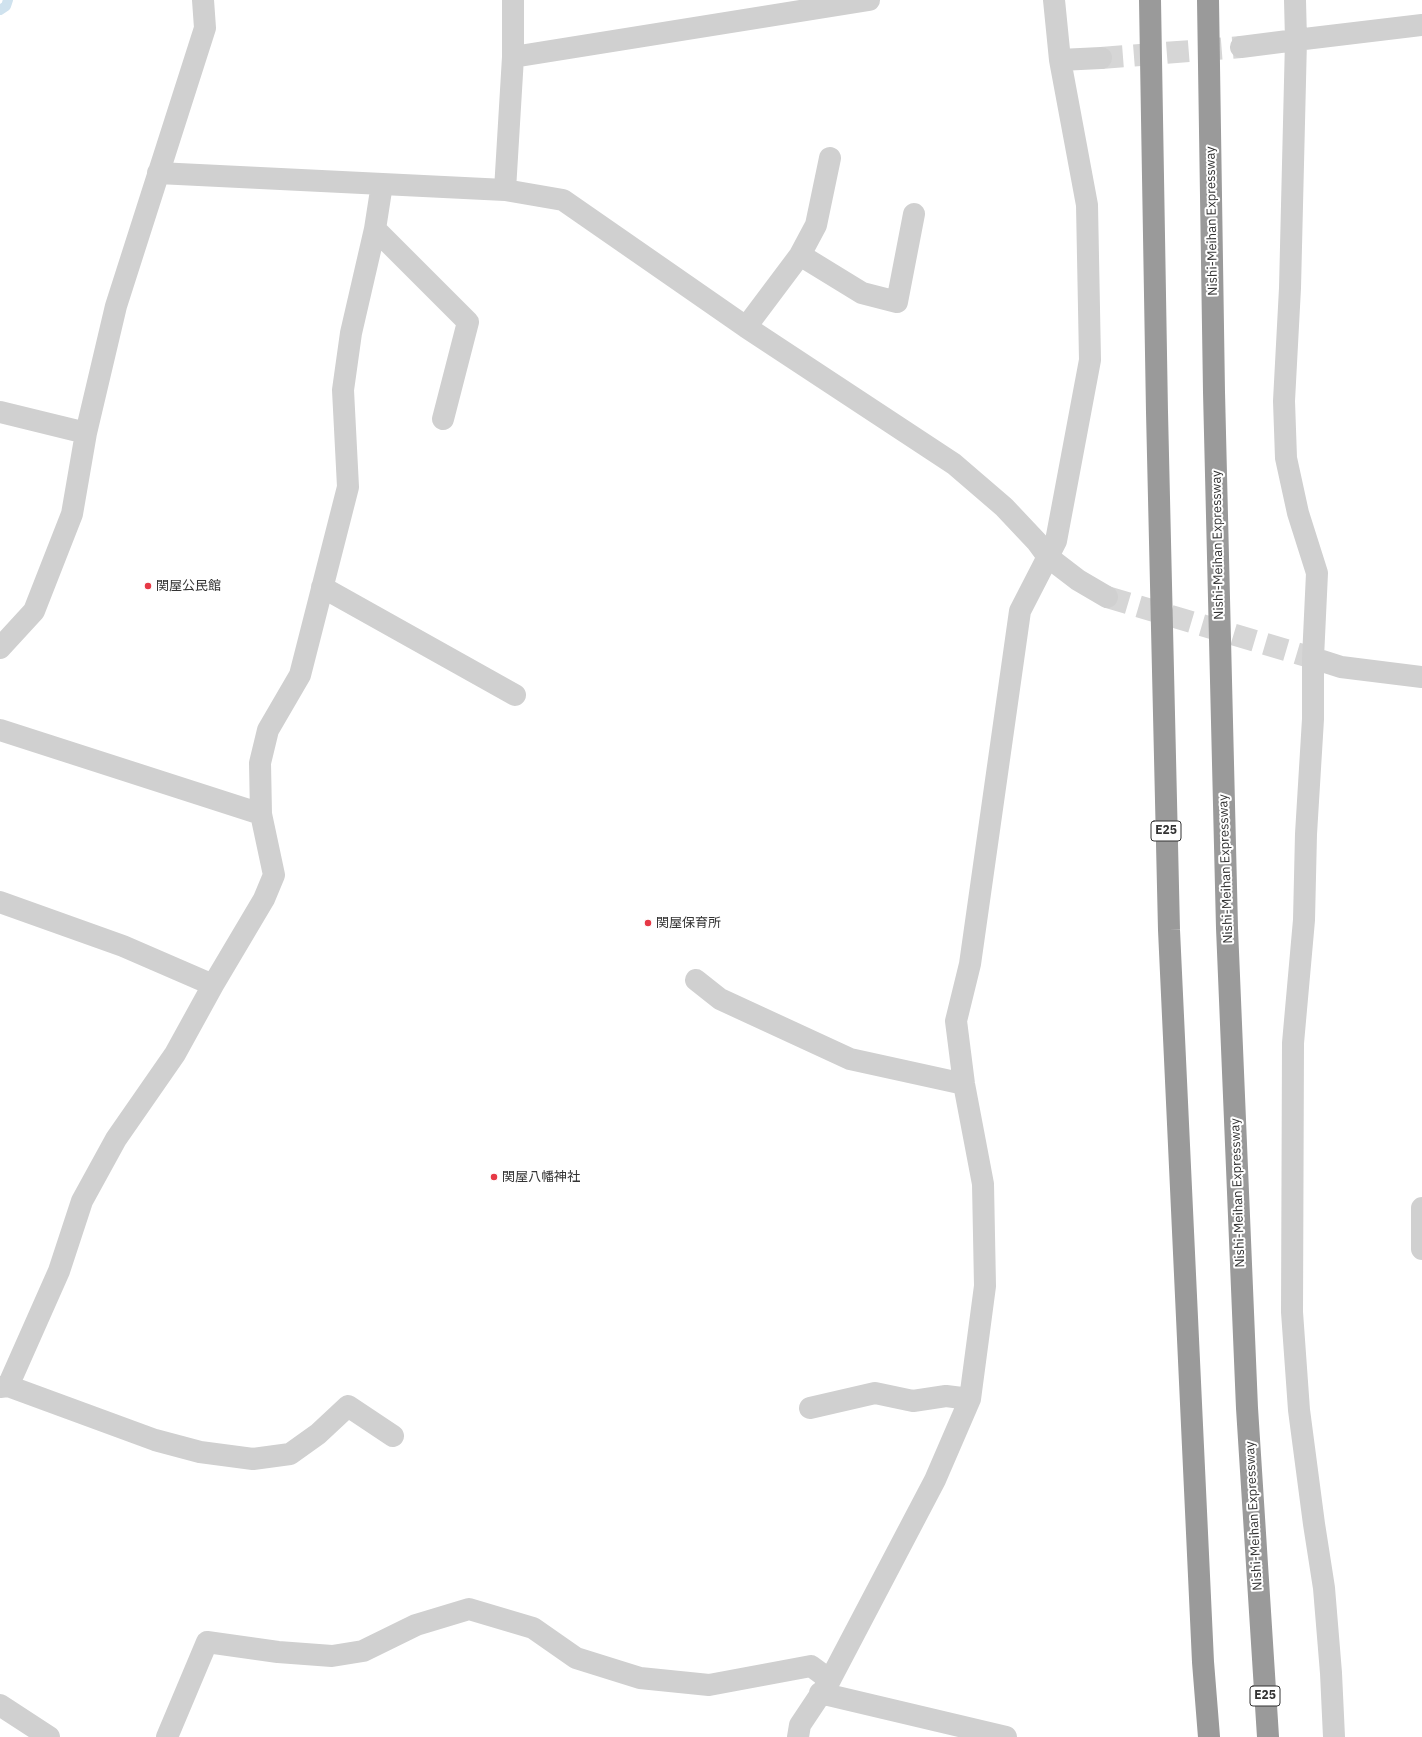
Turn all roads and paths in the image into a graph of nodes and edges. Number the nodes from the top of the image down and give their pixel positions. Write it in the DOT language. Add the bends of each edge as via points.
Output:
graph roads {
  1 [pos="203,0"];
  2 [pos="513,0"];
  3 [pos="869,0"];
  4 [pos="1054,0"];
  5 [pos="1150,0"];
  6 [pos="1208,0"];
  7 [pos="1295,0"];
  8 [pos="1422,26"];
  9 [pos="1296,40"];
  10 [pos="1241,48"];
  11 [pos="513,57"];
  12 [pos="1101,58"];
  13 [pos="1060,60"];
  14 [pos="830,158"];
  15 [pos="158,172"];
  16 [pos="382,184"];
  17 [pos="505,190"];
  18 [pos="914,214"];
  19 [pos="375,229"];
  20 [pos="800,255"];
  21 [pos="746,327"];
  22 [pos="0,412"];
  23 [pos="443,419"];
  24 [pos="86,433"];
  25 [pos="1048,557"];
  26 [pos="322,587"];
  27 [pos="1107,597"];
  28 [pos="0,648"];
  29 [pos="1313,658"];
  30 [pos="1422,677"];
  31 [pos="515,695"];
  32 [pos="0,730"];
  33 [pos="261,814"];
  34 [pos="0,902"];
  35 [pos="696,980"];
  36 [pos="213,985"];
  37 [pos="964,1084"];
  38 [pos="1422,1208"];
  39 [pos="1422,1249"];
  40 [pos="4,1386"];
  41 [pos="970,1399"];
  42 [pos="810,1408"];
  43 [pos="394,1436"];
  44 [pos="825,1687"];
  45 [pos="0,1705"];
  46 [pos="1334,1730"];
  47 [pos="49,1737"];
  48 [pos="167,1737"];
  49 [pos="798,1737"];
  50 [pos="1006,1737"];
  51 [pos="1210,1737"];
  52 [pos="1268,1737"];
  1 -- 15 [label="street" via="205,28"];
  2 -- 11 [label="street"];
  3 -- 11 [label="street"];
  4 -- 13 [label="street"];
  5 -- 51 [label="highway, E25" via="1168,930 1203,1662"];
  6 -- 52 [label="highway, Nishi-Meihan Expressway / E25" via="1214,392 1227,928 1247,1408"];
  7 -- 9 [label="street"];
  8 -- 9 [label="street"];
  9 -- 10 [label="street"];
  9 -- 29 [label="street" via="1290,288 1284,400 1286,458 1298,513 1317,573"];
  11 -- 17 [label="street"];
  12 -- 13 [label="street"];
  13 -- 25 [label="street" via="1087,205 1090,360 1056,541"];
  14 -- 20 [label="street" via="816,225"];
  15 -- 16 [label="street"];
  15 -- 24 [label="street" via="116,306"];
  16 -- 17 [label="street"];
  16 -- 19 [label="street"];
  17 -- 21 [label="street" via="563,200"];
  18 -- 20 [label="street" via="897,302 862,293"];
  19 -- 23 [label="street" via="468,322"];
  19 -- 26 [label="street" via="352,333 343,390 348,487"];
  20 -- 21 [label="street"];
  21 -- 25 [label="street" via="954,464 1004,507"];
  22 -- 24 [label="street"];
  24 -- 28 [label="street" via="72,514 34,611"];
  25 -- 27 [label="street" via="1078,580"];
  25 -- 37 [label="street" via="1020,611 970,964 956,1021"];
  26 -- 31 [label="street"];
  26 -- 33 [label="street" via="300,675 268,730 260,763"];
  29 -- 30 [label="street" via="1341,667"];
  29 -- 46 [label="street" via="1313,719 1304,920 1293,1043 1292,1312 1299,1410 1324,1588"];
  32 -- 33 [label="street"];
  33 -- 36 [label="street" via="274,875 264,899"];
  34 -- 36 [label="street" via="123,946"];
  35 -- 37 [label="street" via="720,999 850,1059"];
  36 -- 40 [label="street" via="175,1054 116,1139 82,1201 58,1271"];
  37 -- 41 [label="street" via="983,1184 985,1279"];
  38 -- 39 [label="street"];
  40 -- 43 [label="street" via="155,1440 200,1452 253,1459 290,1454 318,1434 348,1406"];
  41 -- 42 [label="street" via="946,1396 913,1402 875,1393"];
  41 -- 44 [label="street" via="935,1480"];
  44 -- 48 [label="street" via="811,1666 709,1685 640,1678 576,1658 533,1628 469,1609 416,1625 363,1652 332,1656 278,1652 207,1642"];
  44 -- 49 [label="street" via="800,1725"];
  44 -- 50 [label="street"];
  45 -- 47 [label="street"];
}
